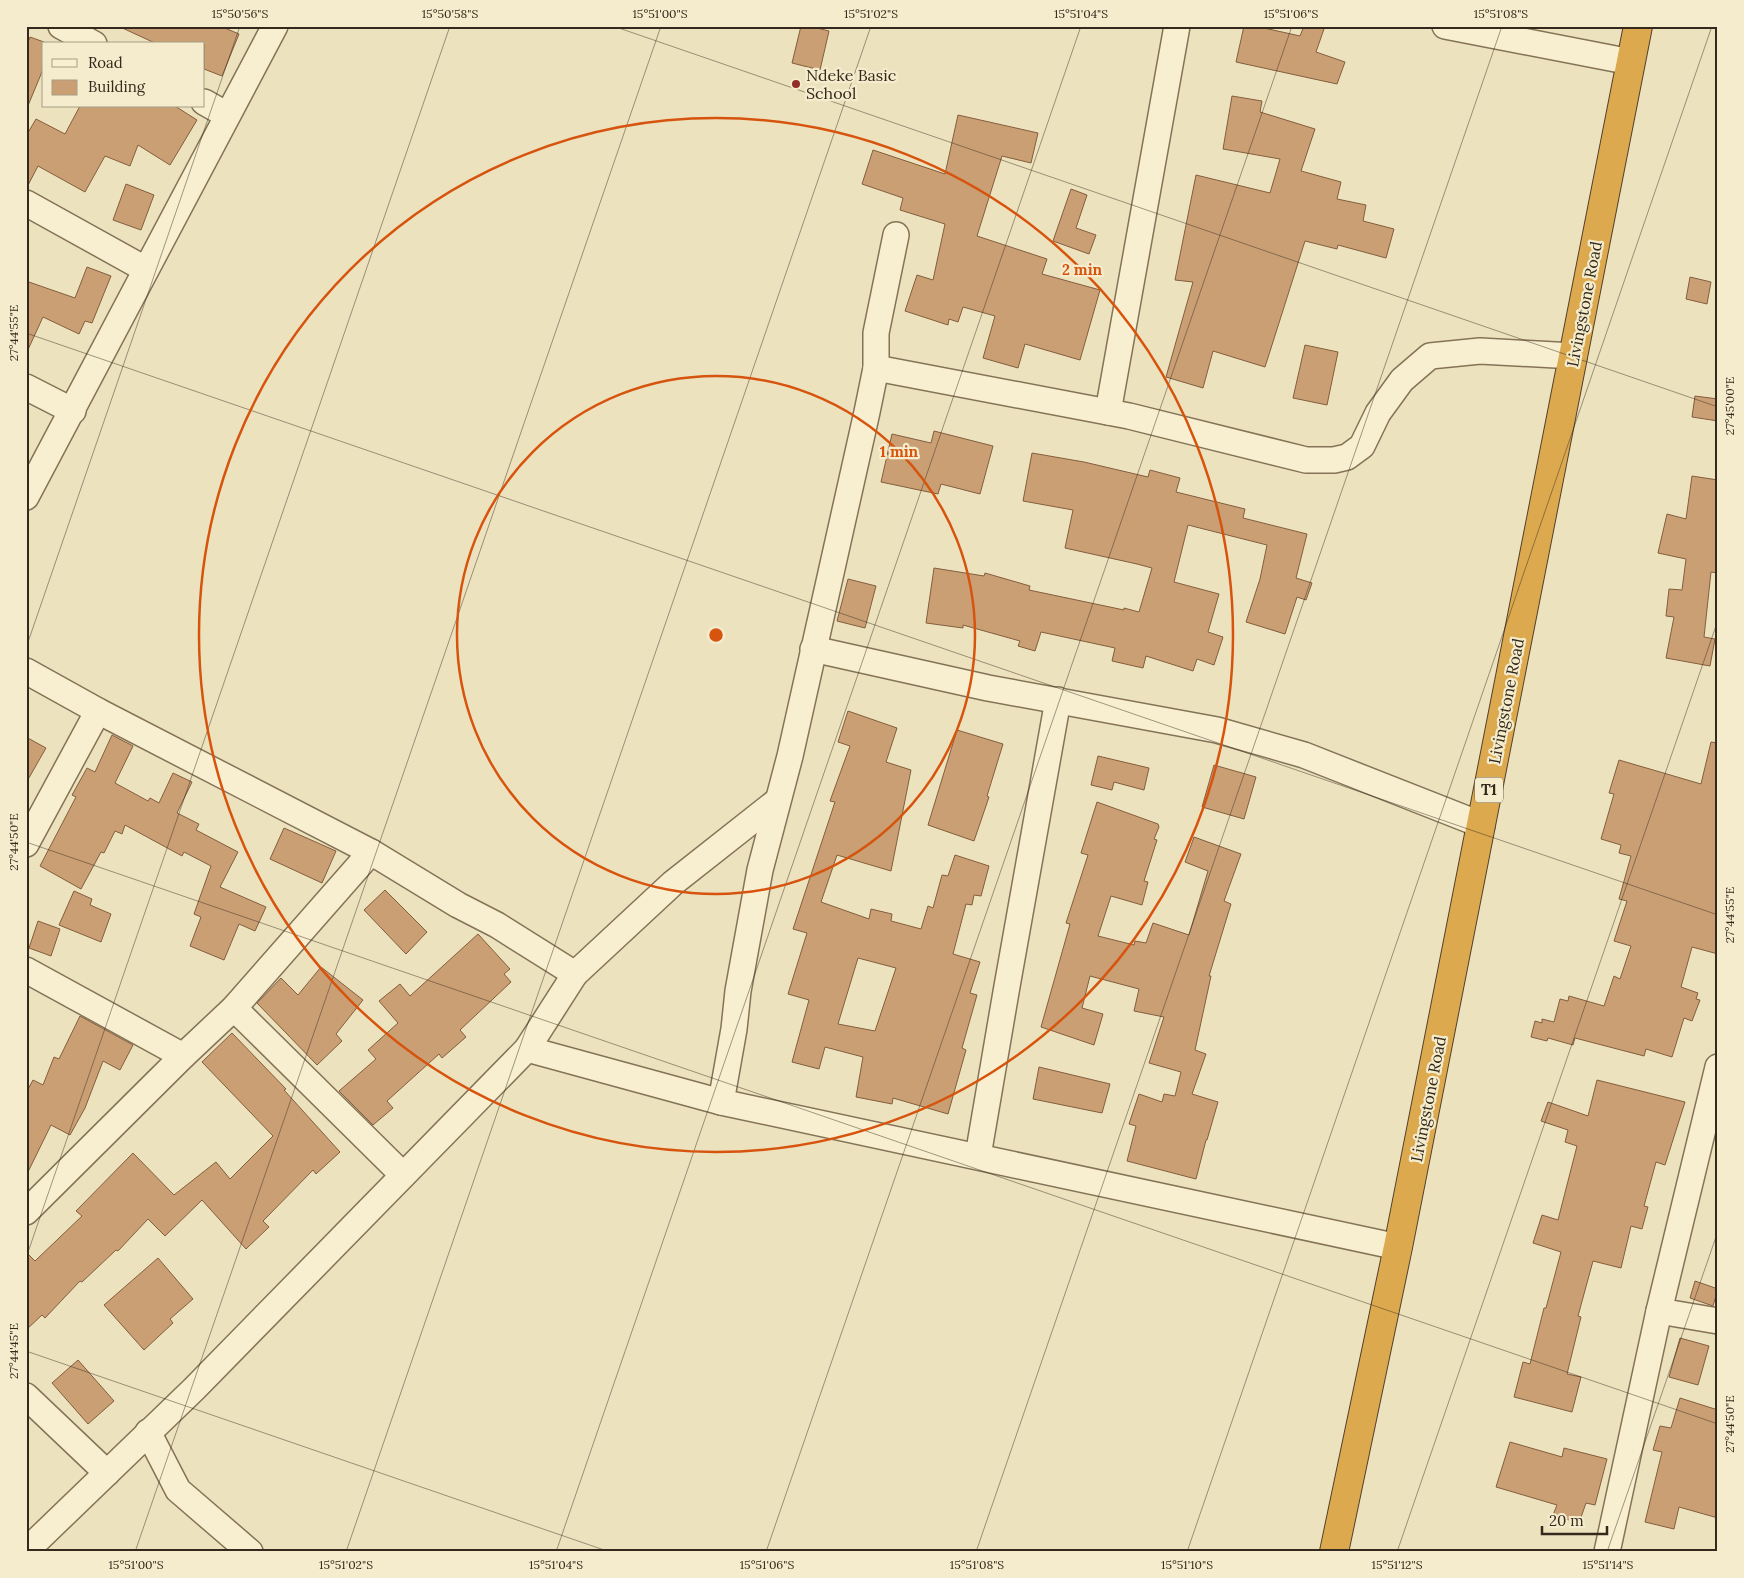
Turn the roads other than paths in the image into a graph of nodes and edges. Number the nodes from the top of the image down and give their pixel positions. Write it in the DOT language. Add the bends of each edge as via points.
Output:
graph roads {
  1 [pos="61,26"];
  2 [pos="275,26"];
  3 [pos="1177,26"];
  4 [pos="1445,26"];
  5 [pos="1638,26"];
  6 [pos="90,42"];
  7 [pos="1631,62"];
  8 [pos="205,103"];
  9 [pos="227,115"];
  10 [pos="26,203"];
  11 [pos="896,235"];
  12 [pos="146,268"];
  13 [pos="1574,356"];
  14 [pos="876,368"];
  15 [pos="26,387"];
  16 [pos="73,411"];
  17 [pos="1108,412"];
  18 [pos="26,497"];
  19 [pos="813,649"];
  20 [pos="26,671"];
  21 [pos="1058,700"];
  22 [pos="98,711"];
  23 [pos="777,801"];
  24 [pos="1482,825"];
  25 [pos="26,844"];
  26 [pos="371,852"];
  27 [pos="26,970"];
  28 [pos="575,974"];
  29 [pos="234,1008"];
  30 [pos="527,1049"];
  31 [pos="183,1056"];
  32 [pos="1717,1071"];
  33 [pos="721,1102"];
  34 [pos="978,1156"];
  35 [pos="402,1175"];
  36 [pos="26,1212"];
  37 [pos="1398,1246"];
  38 [pos="1659,1311"];
  39 [pos="1718,1321"];
  40 [pos="26,1396"];
  41 [pos="148,1432"];
  42 [pos="107,1472"];
  43 [pos="26,1551"];
  44 [pos="1614,1551"];
  45 [pos="250,1552"];
  46 [pos="1334,1552"];
  1 -- 6 [label="street"];
  2 -- 9 [label="street"];
  3 -- 17 [label="street"];
  4 -- 7 [label="street"];
  5 -- 7 [label="highway, Livingstone Road / T1"];
  7 -- 13 [label="highway, Livingstone Road / T1"];
  8 -- 9 [label="street"];
  9 -- 12 [label="street"];
  10 -- 12 [label="street"];
  11 -- 14 [label="street" via="876,333"];
  12 -- 16 [label="street"];
  13 -- 17 [label="street" via="1480,351 1430,356 1402,380 1378,413 1362,446 1347,457 1334,460 1306,460"];
  13 -- 24 [label="highway, Livingstone Road / T1"];
  14 -- 17 [label="street"];
  14 -- 19 [label="street"];
  15 -- 16 [label="street"];
  16 -- 18 [label="street"];
  19 -- 21 [label="street" via="988,688"];
  19 -- 23 [label="street"];
  20 -- 22 [label="street"];
  21 -- 24 [label="street" via="1217,730 1304,755"];
  21 -- 34 [label="street"];
  22 -- 25 [label="street"];
  22 -- 26 [label="street"];
  23 -- 28 [label="street" via="673,883"];
  23 -- 33 [label="street" via="760,870"];
  24 -- 37 [label="highway, Livingstone Road / T1"];
  26 -- 28 [label="street"];
  26 -- 29 [label="street"];
  27 -- 31 [label="street"];
  28 -- 30 [label="street"];
  29 -- 31 [label="street"];
  29 -- 35 [label="street"];
  30 -- 33 [label="street"];
  30 -- 35 [label="street"];
  31 -- 36 [label="street"];
  32 -- 38 [label="street"];
  33 -- 34 [label="street"];
  34 -- 37 [label="street"];
  35 -- 41 [label="street"];
  37 -- 46 [label="highway, Livingstone Road / T1"];
  38 -- 39 [label="street"];
  38 -- 44 [label="street"];
  40 -- 42 [label="street"];
  41 -- 42 [label="street"];
  41 -- 45 [label="street" via="178,1490"];
  42 -- 43 [label="street"];
}
